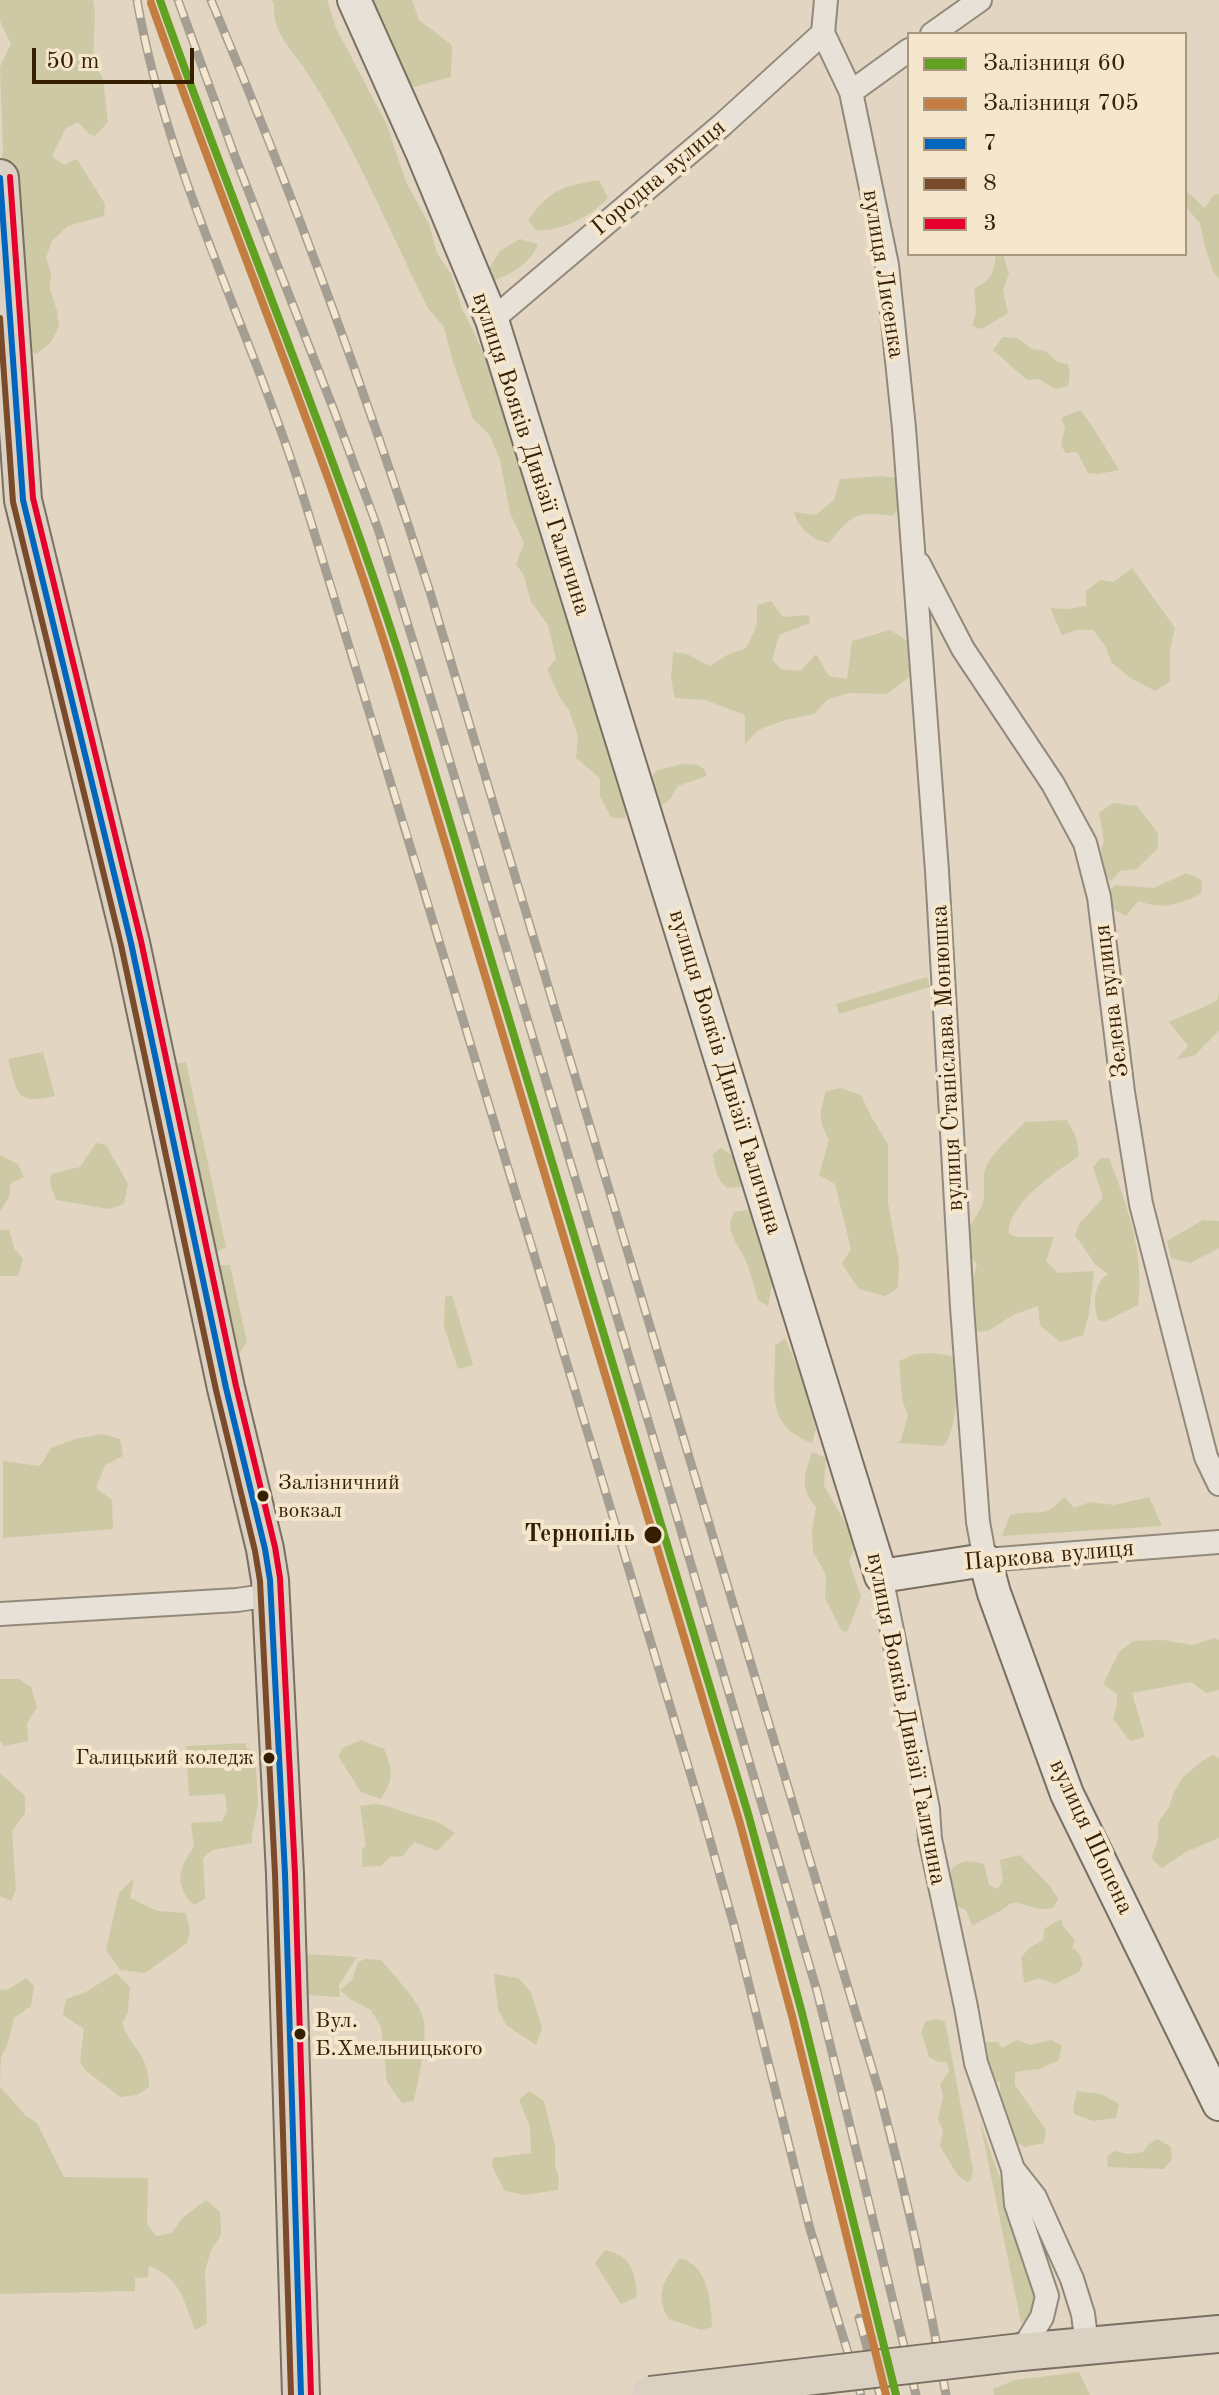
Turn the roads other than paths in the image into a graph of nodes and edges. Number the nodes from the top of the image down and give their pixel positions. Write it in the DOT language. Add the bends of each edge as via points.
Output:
graph roads {
  1 [pos="354,0"];
  2 [pos="826,0"];
  3 [pos="980,0"];
  4 [pos="935,32"];
  5 [pos="823,33"];
  6 [pos="907,51"];
  7 [pos="851,92"];
  8 [pos="0,178"];
  9 [pos="492,320"];
  10 [pos="12,502"];
  11 [pos="915,555"];
  12 [pos="1219,1484"];
  13 [pos="1219,1542"];
  14 [pos="985,1560"];
  15 [pos="881,1576"];
  16 [pos="271,1595"];
  17 [pos="0,1614"];
  18 [pos="1219,2104"];
  19 [pos="1013,2169"];
  20 [pos="1219,2334"];
  21 [pos="1087,2345"];
  22 [pos="1021,2352"];
  23 [pos="301,2395"];
  24 [pos="650,2395"];
  1 -- 9 [label="main road, вулиця Вояків Дивізії Галичина"];
  2 -- 5 [label="street"];
  3 -- 4 [label="street"];
  5 -- 7 [label="street, вулиця Лисенка"];
  5 -- 9 [label="street, Городна вулиця"];
  6 -- 7 [label="street"];
  7 -- 11 [label="street, вулиця Лисенка" via="887,265"];
  8 -- 10 [label="main road"];
  9 -- 15 [label="main road, вулиця Вояків Дивізії Галичина"];
  10 -- 16 [label="main road" via="131,943"];
  11 -- 12 [label="street, Зелена вулиця" via="963,649 1053,784 1085,843 1099,897 1141,1204 1206,1457"];
  11 -- 14 [label="street, вулиця Станіслава Монюшка" via="962,1307"];
  13 -- 14 [label="street, Паркова вулиця"];
  14 -- 15 [label="main road, Паркова вулиця"];
  14 -- 18 [label="main road, вулиця Шопена" via="1067,1794"];
  15 -- 19 [label="street, вулиця Вояків Дивізії Галичина" via="976,2063"];
  16 -- 17 [label="street"];
  16 -- 23 [label="main road"];
  19 -- 21 [label="street, вулиця Вояків Дивізії Галичина" via="1035,2197 1072,2279"];
  19 -- 22 [label="street, вулиця Вояків Дивізії Галичина" via="1016,2204 1047,2296 1042,2317"];
  20 -- 21 [label="main road"];
  21 -- 22 [label="main road"];
  22 -- 24 [label="main road, bridge"];
}
